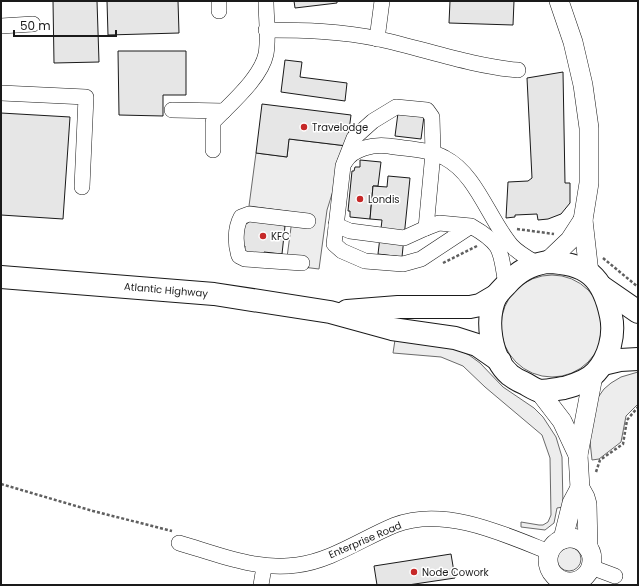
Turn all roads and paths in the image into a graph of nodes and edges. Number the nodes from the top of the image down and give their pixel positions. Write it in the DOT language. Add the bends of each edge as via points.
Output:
graph roads {
  1 [pos="266,1"];
  2 [pos="382,1"];
  3 [pos="559,1"];
  4 [pos="33,24"];
  5 [pos="1,26"];
  6 [pos="266,30"];
  7 [pos="377,39"];
  8 [pos="518,70"];
  9 [pos="1,93"];
  10 [pos="172,110"];
  11 [pos="224,111"];
  12 [pos="213,150"];
  13 [pos="433,153"];
  14 [pos="343,166"];
  15 [pos="82,187"];
  16 [pos="583,220"];
  17 [pos="308,221"];
  18 [pos="336,225"];
  19 [pos="471,226"];
  20 [pos="426,228"];
  21 [pos="302,263"];
  22 [pos="543,263"];
  23 [pos="599,273"];
  24 [pos="1,277"];
  25 [pos="638,287"];
  26 [pos="501,290"];
  27 [pos="330,312"];
  28 [pos="638,312"];
  29 [pos="638,359"];
  30 [pos="500,361"];
  31 [pos="598,370"];
  32 [pos="539,391"];
  33 [pos="638,407"];
  34 [pos="578,455"];
  35 [pos="1,484"];
  36 [pos="580,486"];
  37 [pos="176,537"];
  38 [pos="563,539"];
  39 [pos="588,548"];
  40 [pos="549,552"];
  41 [pos="264,567"];
  42 [pos="615,576"];
  43 [pos="581,577"];
  44 [pos="552,579"];
  45 [pos="262,585"];
  1 -- 6 [label="street"];
  2 -- 7 [label="street"];
  3 -- 16 [label="main road" via="573,42 589,128 589,183"];
  4 -- 5 [label="street"];
  6 -- 7 [label="street" via="320,30"];
  6 -- 11 [label="street" via="266,54 260,69"];
  7 -- 8 [label="street" via="493,68"];
  9 -- 15 [label="street" via="86,97"];
  10 -- 11 [label="street"];
  11 -- 12 [label="street" via="213,122"];
  13 -- 14 [label="street" via="382,146 370,147 348,157"];
  13 -- 14 [label="street" via="432,117 427,110 396,107 373,121 354,138"];
  13 -- 20 [label="street"];
  13 -- 22 [label="street" via="458,167 511,245 526,257"];
  14 -- 18 [label="street"];
  16 -- 22 [label="main road" via="570,240"];
  16 -- 23 [label="main road"];
  17 -- 21 [label="street" via="249,214 242,217 237,234 236,248 239,256 245,259"];
  18 -- 19 [label="street" via="334,244 342,251 365,261 403,264 421,258"];
  18 -- 20 [label="street" via="350,231 404,238"];
  19 -- 20 [label="street" via="439,223"];
  19 -- 26 [label="street" via="491,239 501,252"];
  22 -- 23 [label="highway" via="572,264"];
  22 -- 26 [label="highway" via="520,271"];
  23 -- 25 [label="path"];
  23 -- 28 [label="highway"];
  23 -- 31 [label="highway" via="612,322 611,341"];
  24 -- 27 [label="highway, Atlantic Highway" via="214,294"];
  26 -- 27 [label="highway, Atlantic Highway" via="480,305 470,307 398,307"];
  26 -- 30 [label="highway" via="491,313 495,349"];
  27 -- 30 [label="highway, Atlantic Highway" via="392,329 455,338 477,345"];
  29 -- 31 [label="highway" via="620,360"];
  30 -- 32 [label="highway" via="510,375"];
  31 -- 32 [label="highway" via="575,385"];
  31 -- 34 [label="main road"];
  32 -- 34 [label="main road" via="562,421"];
  33 -- 36 [label="path" via="627,420 623,444 600,460 594,475"];
  34 -- 36 [label="main road"];
  35 -- 37 [label="path"];
  36 -- 38 [label="main road" via="572,502"];
  36 -- 39 [label="main road" via="587,504"];
  37 -- 41 [label="street, Enterprise Road"];
  38 -- 39 [label="main road" via="577,539"];
  38 -- 40 [label="main road"];
  39 -- 43 [label="main road" via="592,555"];
  40 -- 41 [label="street, Enterprise Road" via="479,526 460,521 434,519 396,525 321,559 298,565"];
  40 -- 44 [label="main road"];
  41 -- 45 [label="street"];
  42 -- 43 [label="street"];
  43 -- 44 [label="main road" via="571,582"];
}
